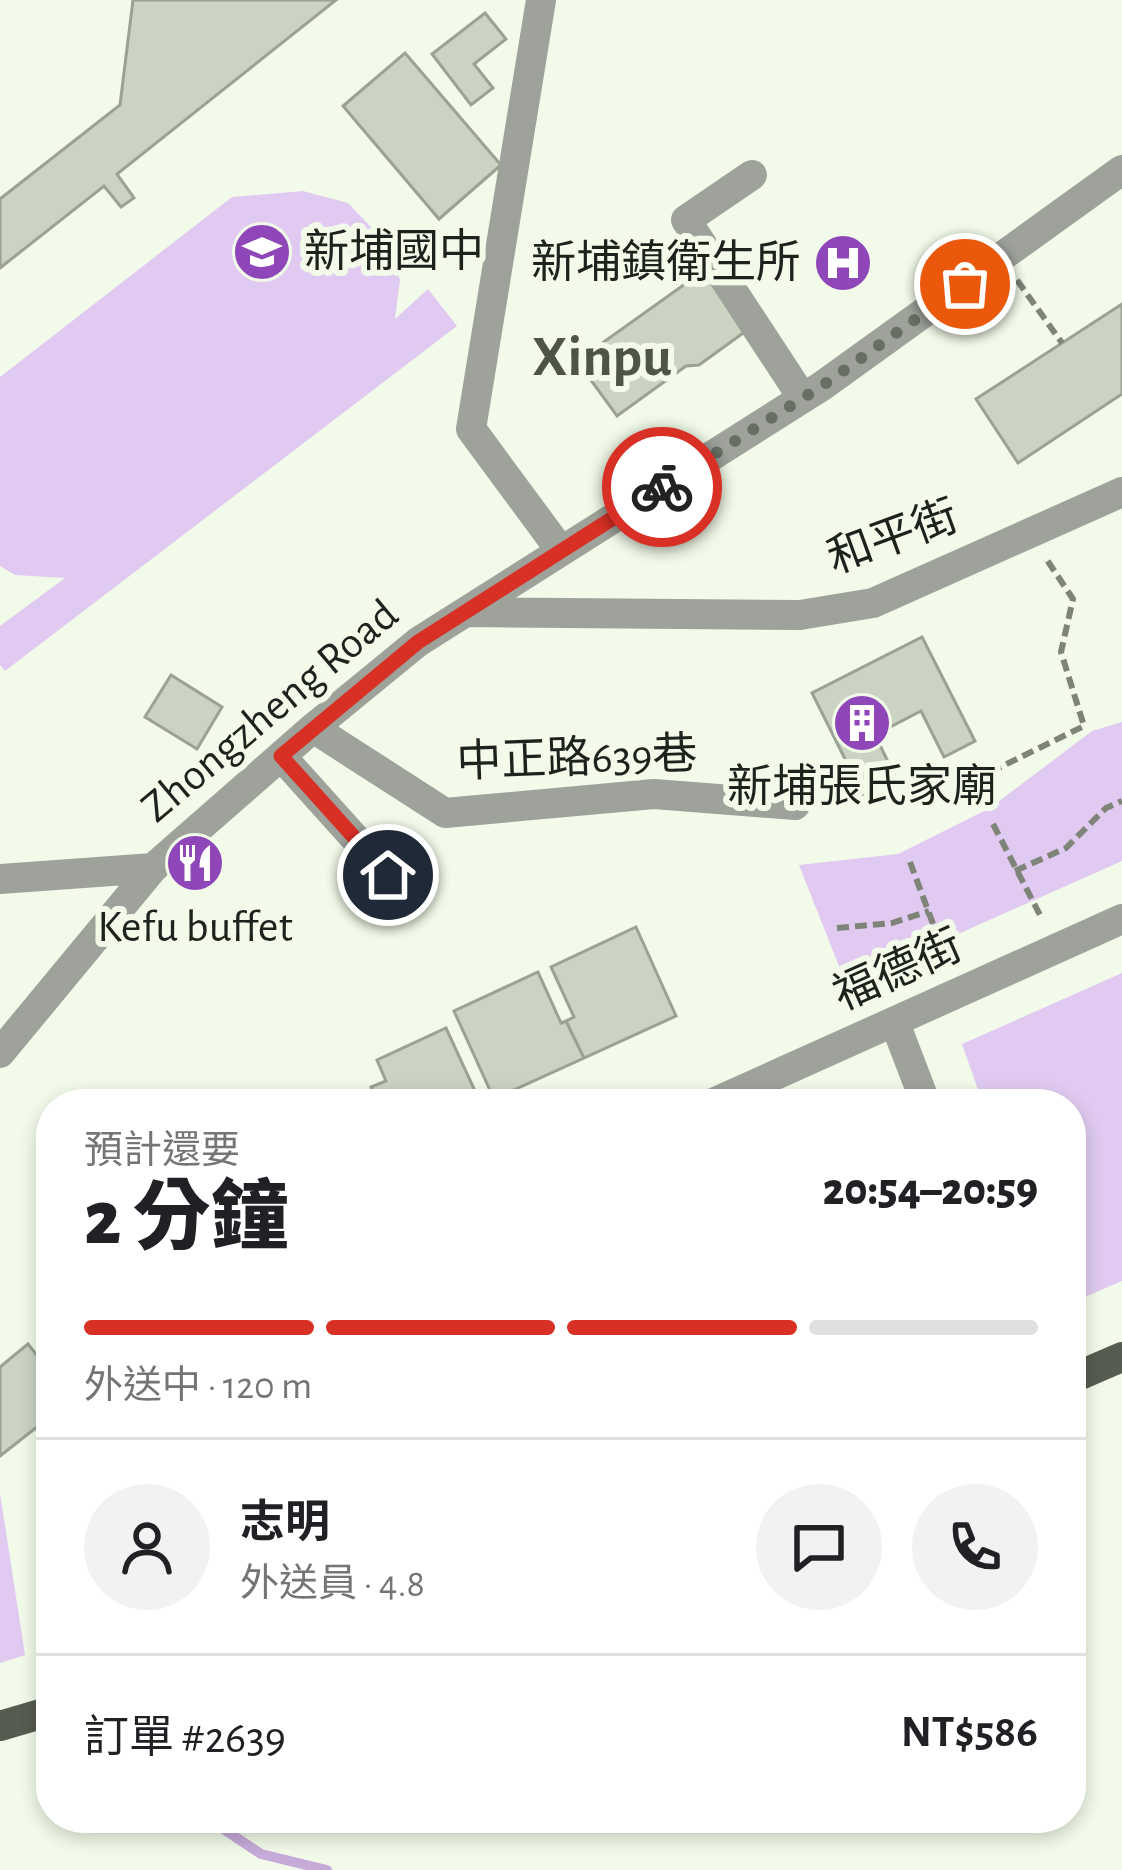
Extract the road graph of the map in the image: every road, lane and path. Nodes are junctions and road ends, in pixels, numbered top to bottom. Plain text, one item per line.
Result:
1 (542, 0) edge
2 (1122, 170) edge
3 (752, 175) dead end
4 (1001, 258) junction
5 (1062, 343) dead end
6 (802, 397) junction
7 (1122, 492) edge
8 (1030, 534) junction
9 (561, 551) junction
10 (466, 611) junction
11 (313, 728) junction
12 (281, 756) junction
13 (974, 780) dead end
14 (1122, 801) edge
15 (795, 805) dead end
16 (993, 824) dead end
17 (910, 862) dead end
18 (153, 868) junction
19 (1016, 871) junction
20 (388, 875) dead end
21 (0, 879) edge
22 (928, 911) junction
23 (1041, 917) dead end
24 (1122, 919) edge
25 (836, 928) dead end
26 (945, 956) dead end
27 (895, 1023) junction
28 (0, 1053) edge
29 (745, 1089) edge
30 (920, 1089) edge
31 (1122, 1358) edge
32 (1086, 1373) edge
33 (36, 1715) edge
34 (0, 1726) edge

1 - 9 street
2 - 4 street, Zhongzheng Road
3 - 6 street
4 - 5 path
4 - 6 street, Zhongzheng Road
6 - 9 street, Zhongzheng Road
7 - 8 street, 和平街
8 - 10 street, 和平街
8 - 13 path
9 - 10 street, Zhongzheng Road
10 - 11 street, Zhongzheng Road
11 - 12 street, Zhongzheng Road
11 - 15 street, 中正路639巷
12 - 18 street, Zhongzheng Road
12 - 20 street
14 - 19 path
16 - 19 path
17 - 22 path
18 - 21 street
18 - 28 street, Zhongzheng Road
19 - 23 path
22 - 25 path
22 - 26 path
24 - 27 street, 福德街
27 - 29 street, 福德街
27 - 30 street
31 - 32 main road
33 - 34 main road

